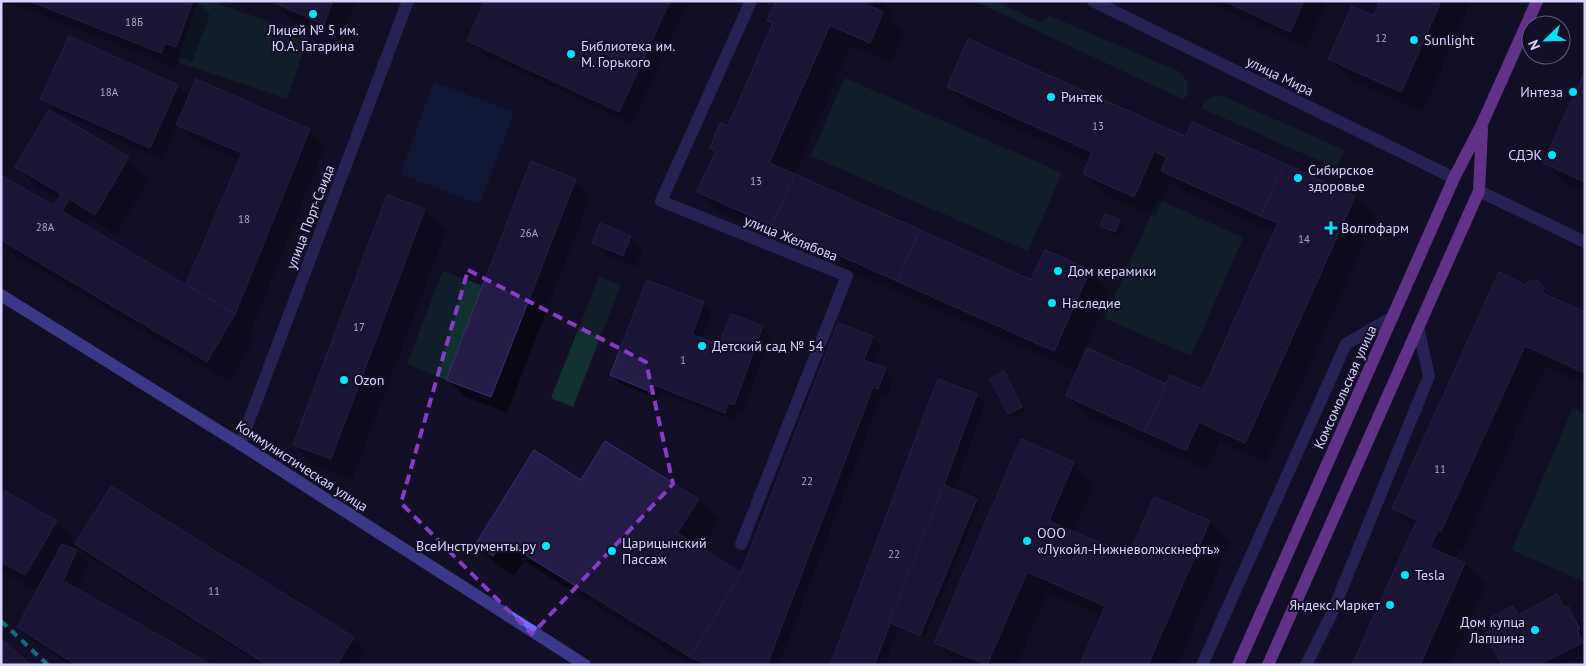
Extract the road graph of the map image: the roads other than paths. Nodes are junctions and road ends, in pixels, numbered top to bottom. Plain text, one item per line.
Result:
1 (408, 1) edge
2 (751, 1) edge
3 (1093, 1) edge
4 (1537, 1) edge
5 (1482, 124) junction
6 (1454, 178) junction
7 (1479, 191) junction
8 (1585, 242) edge
9 (1, 295) edge
10 (1392, 317) junction
11 (1418, 327) junction
12 (240, 444) junction
13 (741, 544) dead end
14 (585, 665) edge
15 (1202, 665) edge
16 (1238, 665) edge
17 (1268, 665) edge
18 (1306, 665) edge

1 - 12 street, улица Порт-Саида
2 - 13 street, улица Желябова
3 - 6 street, улица Мира
4 - 5 main road, Комсомольская улица
5 - 6 main road, Комсомольская улица
5 - 7 main road, Комсомольская улица
6 - 10 main road, Комсомольская улица
7 - 8 street
7 - 11 main road, Комсомольская улица
9 - 12 main road, Коммунистическая улица
10 - 15 street
10 - 16 main road, Комсомольская улица
11 - 17 main road, Комсомольская улица
11 - 18 street
12 - 14 main road, Коммунистическая улица

